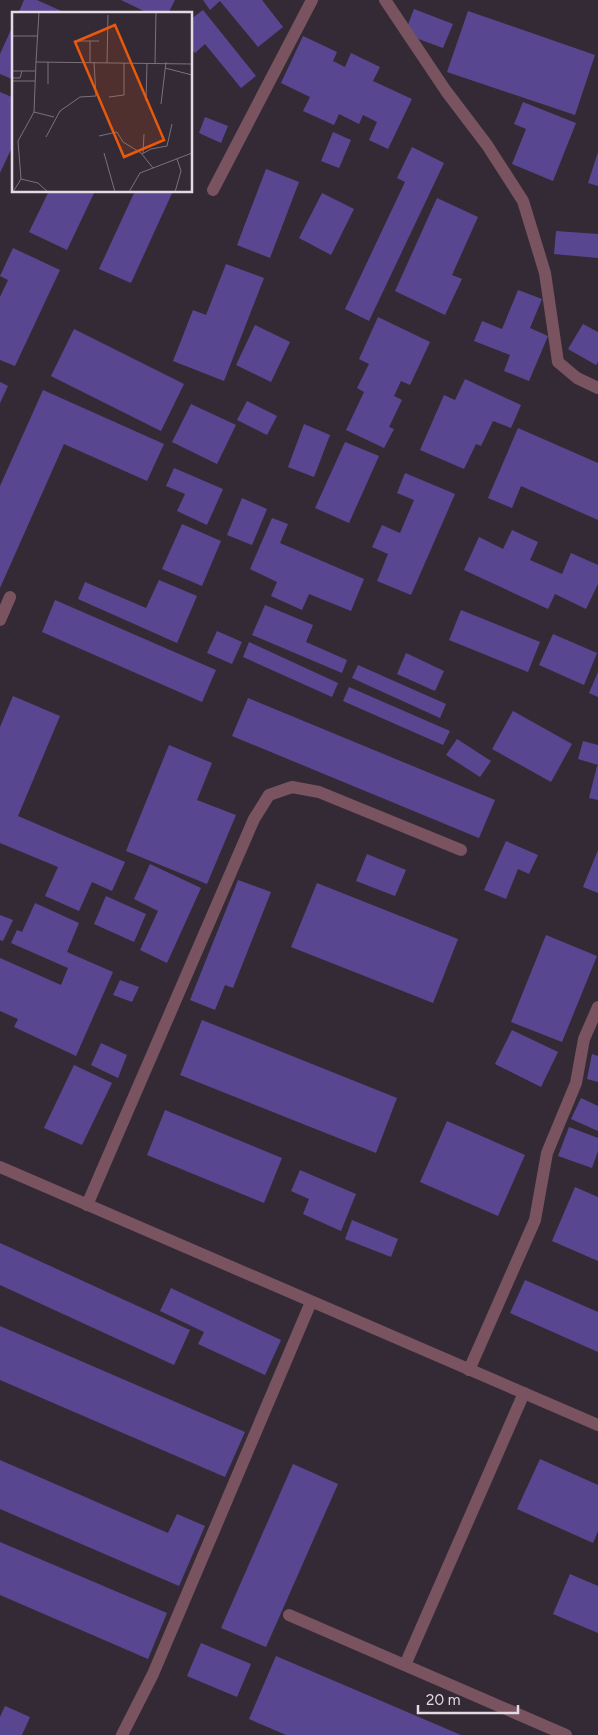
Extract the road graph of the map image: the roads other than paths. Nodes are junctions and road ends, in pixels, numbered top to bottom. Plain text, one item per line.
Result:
1 (312, 0) edge
2 (385, 0) edge
3 (213, 190) dead end
4 (598, 388) edge
5 (10, 596) dead end
6 (0, 620) edge
7 (461, 850) dead end
8 (598, 1007) edge
9 (0, 1167) edge
10 (87, 1205) junction
11 (311, 1302) junction
12 (469, 1370) junction
13 (524, 1393) junction
14 (598, 1425) edge
15 (289, 1615) dead end
16 (405, 1665) junction
17 (122, 1735) edge
18 (566, 1735) edge

1 - 3 street
2 - 4 street
5 - 6 street
7 - 10 street
8 - 12 street
9 - 10 street
10 - 11 street
11 - 12 street
11 - 17 street
12 - 13 street
13 - 14 street
13 - 16 street
15 - 16 street
16 - 18 street

